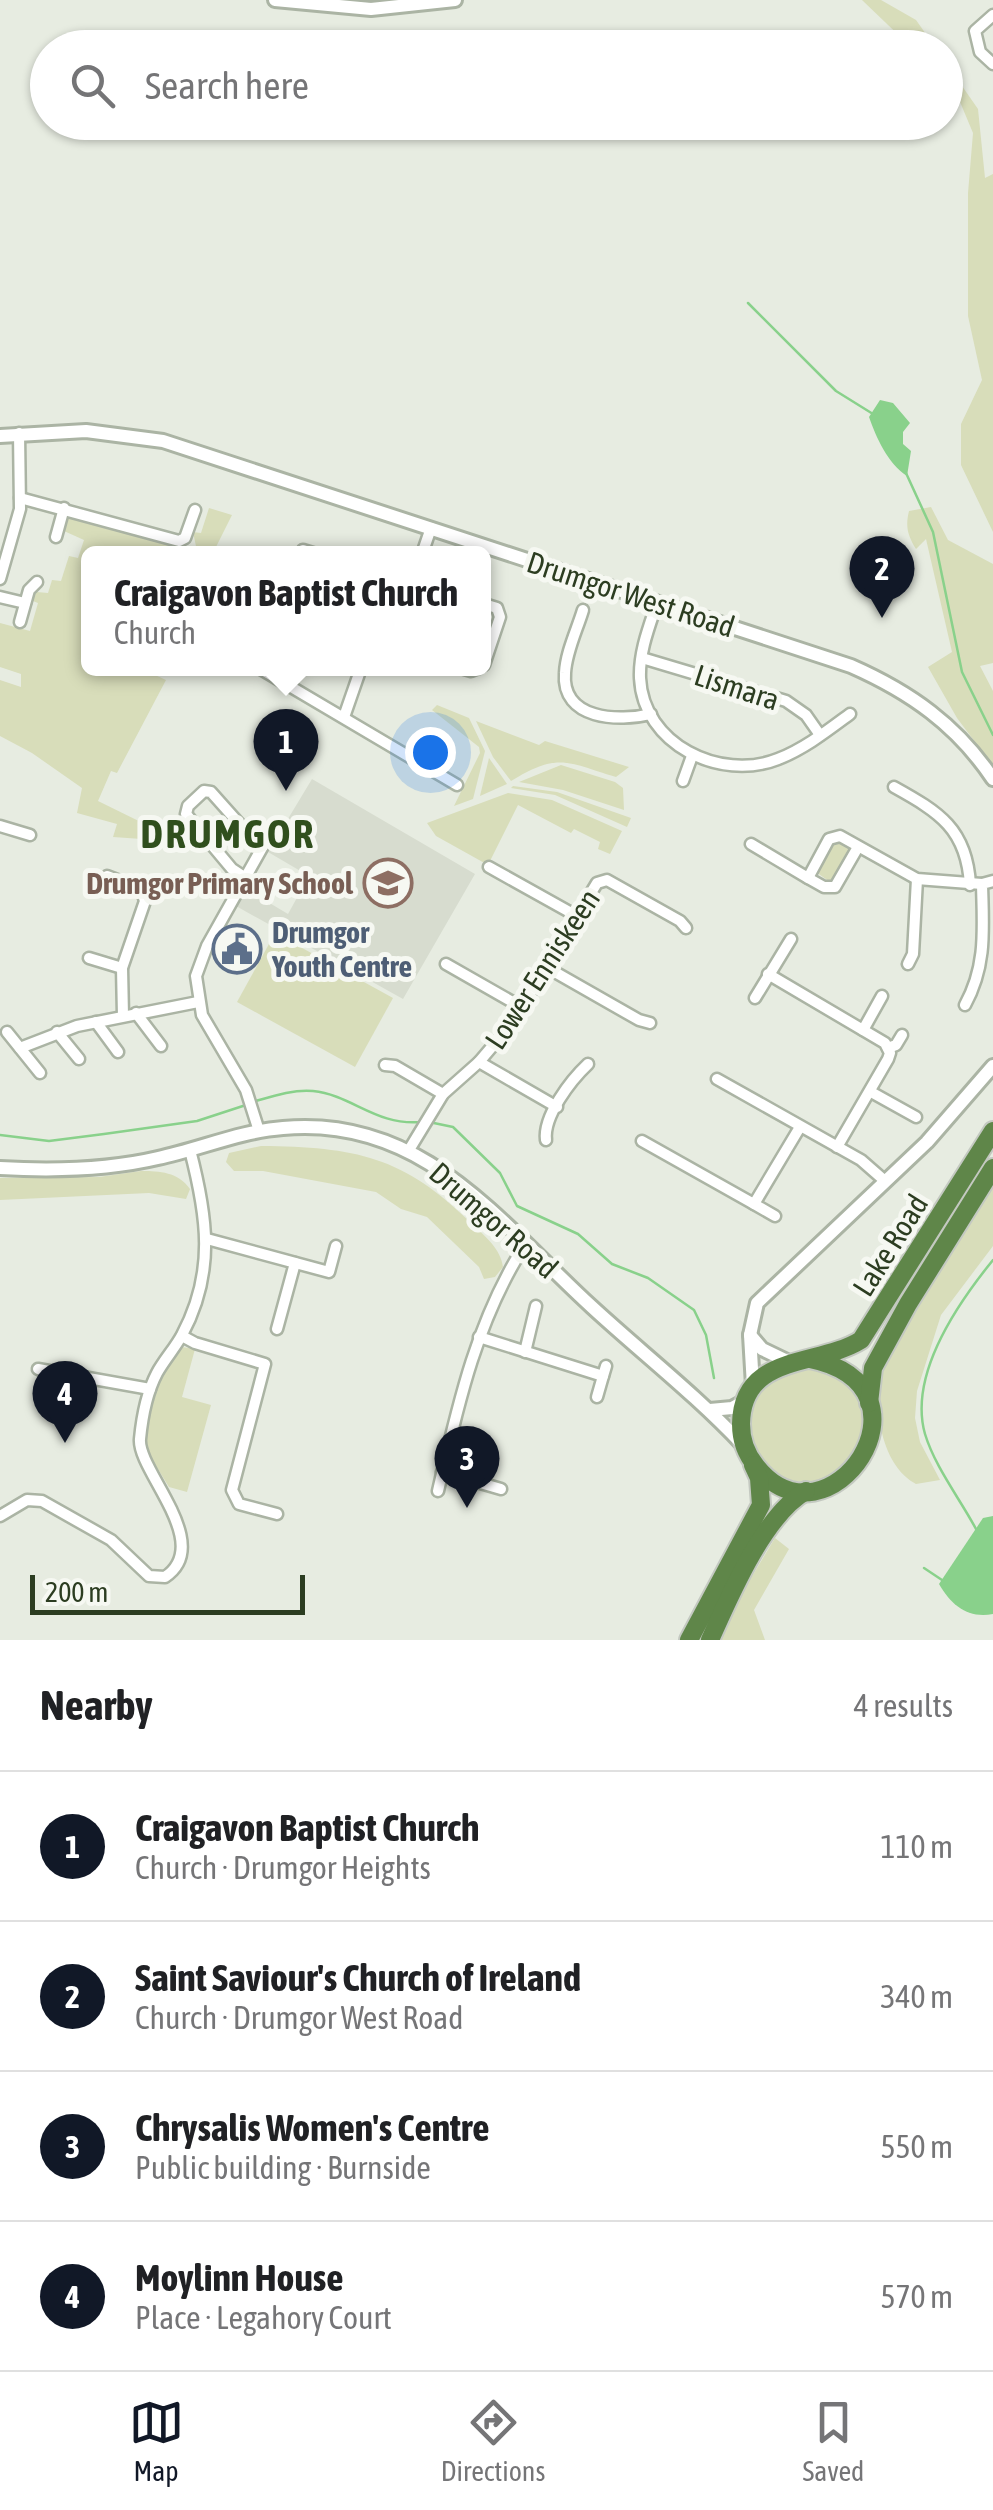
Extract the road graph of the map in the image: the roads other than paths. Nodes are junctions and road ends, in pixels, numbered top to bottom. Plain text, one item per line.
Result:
1 (275, 0) edge
2 (455, 0) edge
3 (993, 15) edge
4 (993, 64) edge
5 (19, 433) junction
6 (0, 436) edge
7 (20, 498) junction
8 (64, 508) junction
9 (195, 510) dead end
10 (430, 528) junction
11 (56, 537) dead end
12 (4, 545) edge
13 (424, 546) edge
14 (484, 546) edge
15 (491, 548) edge
16 (0, 580) edge
17 (36, 582) dead end
18 (0, 597) edge
19 (25, 603) junction
20 (657, 603) junction
21 (491, 606) edge
22 (583, 610) dead end
23 (20, 622) dead end
24 (491, 641) edge
25 (642, 658) junction
26 (274, 676) edge
27 (358, 676) edge
28 (650, 714) junction
29 (850, 714) dead end
30 (344, 717) junction
31 (820, 735) junction
32 (692, 756) junction
33 (993, 779) edge
34 (683, 781) dead end
35 (457, 785) dead end
36 (895, 802) dead end
37 (0, 826) edge
38 (272, 830) dead end
39 (30, 836) dead end
40 (751, 844) dead end
41 (858, 847) junction
42 (261, 848) junction
43 (489, 867) dead end
44 (107, 876) dead end
45 (244, 877) junction
46 (808, 878) junction
47 (917, 879) junction
48 (981, 883) edge
49 (576, 914) junction
50 (686, 928) dead end
51 (791, 939) dead end
52 (89, 958) dead end
53 (908, 964) dead end
54 (546, 967) junction
55 (122, 968) junction
56 (450, 970) dead end
57 (768, 974) junction
58 (882, 996) dead end
59 (755, 998) dead end
60 (198, 1002) junction
61 (965, 1005) dead end
62 (523, 1008) junction
63 (136, 1013) junction
64 (123, 1016) junction
65 (96, 1022) junction
66 (650, 1024) dead end
67 (863, 1030) junction
68 (7, 1032) dead end
69 (57, 1032) junction
70 (902, 1035) dead end
71 (161, 1046) dead end
72 (20, 1048) junction
73 (888, 1048) junction
74 (118, 1052) dead end
75 (79, 1059) dead end
76 (479, 1062) junction
77 (588, 1064) dead end
78 (386, 1066) dead end
79 (990, 1071) edge
80 (40, 1073) dead end
81 (870, 1092) junction
82 (443, 1094) junction
83 (718, 1096) dead end
84 (557, 1107) junction
85 (916, 1117) dead end
86 (800, 1128) junction
87 (259, 1131) junction
88 (993, 1132) edge
89 (546, 1140) dead end
90 (642, 1141) dead end
91 (838, 1147) junction
92 (190, 1150) junction
93 (409, 1150) junction
94 (0, 1168) edge
95 (993, 1168) edge
96 (886, 1181) junction
97 (754, 1204) junction
98 (775, 1216) dead end
99 (207, 1239) junction
100 (526, 1243) junction
101 (336, 1246) dead end
102 (295, 1263) junction
103 (536, 1306) dead end
104 (277, 1329) dead end
105 (750, 1335) junction
106 (182, 1336) junction
107 (479, 1337) junction
108 (525, 1352) junction
109 (810, 1360) junction
110 (789, 1362) junction
111 (38, 1369) dead end
112 (150, 1389) junction
113 (749, 1394) junction
114 (597, 1396) dead end
115 (868, 1403) junction
116 (710, 1410) junction
117 (749, 1455) junction
118 (442, 1472) junction
119 (501, 1489) dead end
120 (438, 1490) dead end
121 (806, 1491) junction
122 (277, 1514) dead end
123 (0, 1516) edge
124 (689, 1640) edge
125 (710, 1640) edge

1 - 2 street
3 - 4 street
5 - 6 street, Drumgor West Road
5 - 7 street
5 - 10 street, Drumgor West Road
7 - 8 street
7 - 12 street
8 - 9 street
8 - 11 street
10 - 13 street
10 - 14 street, Drumgor West Road
12 - 16 street
15 - 20 street, Drumgor West Road
17 - 19 street
18 - 19 street
19 - 23 street
20 - 25 street
20 - 33 street, Drumgor West Road
21 - 24 street
22 - 28 street
25 - 28 street
25 - 31 street, Lismara
26 - 30 street
27 - 30 street
28 - 32 street
29 - 31 street, Lismara
30 - 35 street
31 - 32 street, Lismara
32 - 34 street
36 - 48 street
37 - 39 street
38 - 42 street
40 - 46 street
41 - 46 street
41 - 46 street
41 - 47 street
42 - 45 street
42 - 45 street
43 - 49 street
44 - 55 street
45 - 60 street
47 - 48 street
47 - 53 street
48 - 61 street
49 - 50 street, Lower Enniskeen
49 - 54 street, Lower Enniskeen
51 - 57 street
52 - 55 street
54 - 62 street, Lower Enniskeen
54 - 66 street
55 - 64 street
56 - 62 street
57 - 59 street
57 - 67 street
58 - 67 street
60 - 63 street
60 - 87 street
62 - 76 street, Lower Enniskeen
63 - 64 street
63 - 71 street
64 - 65 street
65 - 69 street
65 - 74 street
67 - 73 street
68 - 72 street
69 - 72 street
69 - 75 street
70 - 73 street
72 - 80 street
73 - 81 street
76 - 82 street, Lower Enniskeen
76 - 84 street
77 - 84 street
78 - 82 street
79 - 96 street
81 - 85 street
81 - 91 street
82 - 93 street, Lower Enniskeen
83 - 86 street
84 - 89 street
86 - 91 street
86 - 97 street
87 - 92 street, Drumgor Road
87 - 93 street, Drumgor Road
88 - 109 highway, Lake Road
90 - 97 street
91 - 96 street
92 - 94 street, Drumgor Road
92 - 99 street
93 - 100 street, Drumgor Road
95 - 115 highway, Lake Road
96 - 105 street
97 - 98 street
99 - 102 street
99 - 106 street
100 - 107 street
100 - 116 street, Drumgor Road
101 - 102 street
102 - 104 street
103 - 108 street
105 - 110 street
105 - 113 street
106 - 112 street
106 - 122 street
107 - 108 street
107 - 118 street
108 - 114 street
109 - 110 highway
109 - 115 highway
110 - 113 highway
111 - 112 street
112 - 123 street
113 - 116 street
113 - 117 highway
115 - 121 highway
116 - 117 street, Drumgor Road
117 - 121 highway
117 - 124 highway
118 - 119 street
118 - 120 street
121 - 125 highway

